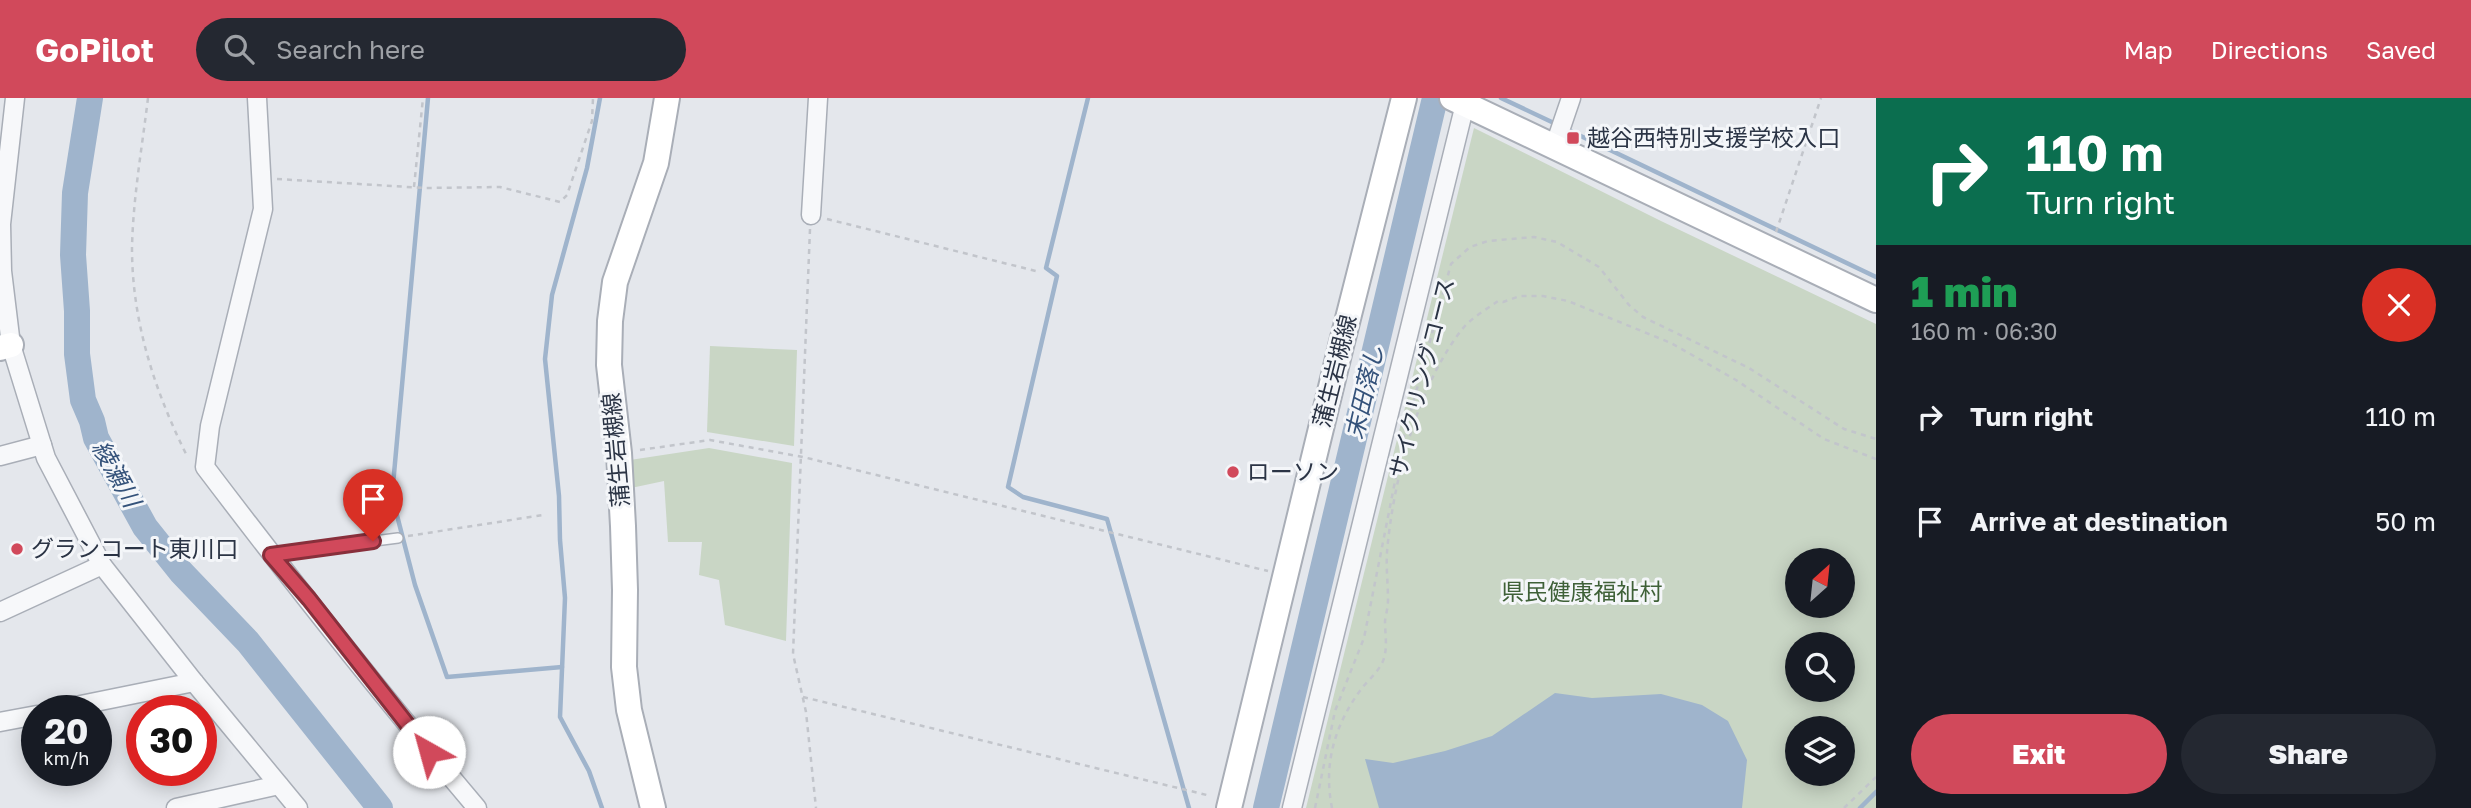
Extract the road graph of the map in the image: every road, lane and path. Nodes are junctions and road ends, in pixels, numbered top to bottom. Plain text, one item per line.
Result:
1 (15, 98) edge
2 (148, 98) edge
3 (257, 98) edge
4 (423, 98) edge
5 (593, 98) edge
6 (667, 98) edge
7 (818, 98) edge
8 (1405, 98) edge
9 (1571, 98) edge
10 (1821, 98) edge
11 (1456, 100) edge
12 (1555, 145) junction
13 (263, 179) junction
14 (414, 187) junction
15 (811, 215) junction
16 (0, 224) edge
17 (1770, 249) junction
18 (1040, 272) dead end
19 (1876, 300) edge
20 (5, 346) edge
21 (1876, 439) edge
22 (42, 445) junction
23 (619, 453) junction
24 (186, 454) dead end
25 (0, 456) edge
26 (803, 457) junction
27 (1876, 459) edge
28 (543, 514) dead end
29 (398, 538) joint
30 (271, 555) junction
31 (102, 565) junction
32 (1285, 575) junction
33 (0, 612) edge
34 (194, 682) junction
35 (803, 697) junction
36 (112, 699) edge
37 (21, 718) edge
38 (0, 722) edge
39 (1876, 777) edge
40 (279, 785) junction
41 (1230, 804) edge
42 (176, 808) edge
43 (298, 808) edge
44 (477, 808) edge
45 (653, 808) edge
46 (816, 808) edge
47 (1293, 808) edge
48 (1315, 808) edge
49 (1332, 808) edge
50 (1844, 808) edge

1 - 16 street
2 - 24 path
3 - 13 street
4 - 14 path
5 - 14 path
6 - 23 main road, 蒲生岩槻線
7 - 15 street
8 - 32 main road, 蒲生岩槻線
9 - 12 street
10 - 17 path
11 - 12 main road
11 - 47 street
12 - 17 main road
13 - 14 path
13 - 30 street
15 - 18 path
15 - 26 path
16 - 20 street
17 - 19 main road
20 - 22 street
21 - 48 path, サイクリングコース
22 - 25 street
22 - 31 street
23 - 26 path
23 - 45 main road, 蒲生岩槻線
26 - 32 path
26 - 35 path
27 - 49 path
28 - 29 path
29 - 30 lane
30 - 44 street
31 - 33 street
31 - 34 street
32 - 41 main road, 蒲生岩槻線
34 - 36 street
34 - 40 street
35 - 41 path
35 - 46 path
37 - 38 street
39 - 50 path
40 - 42 street
40 - 43 street

